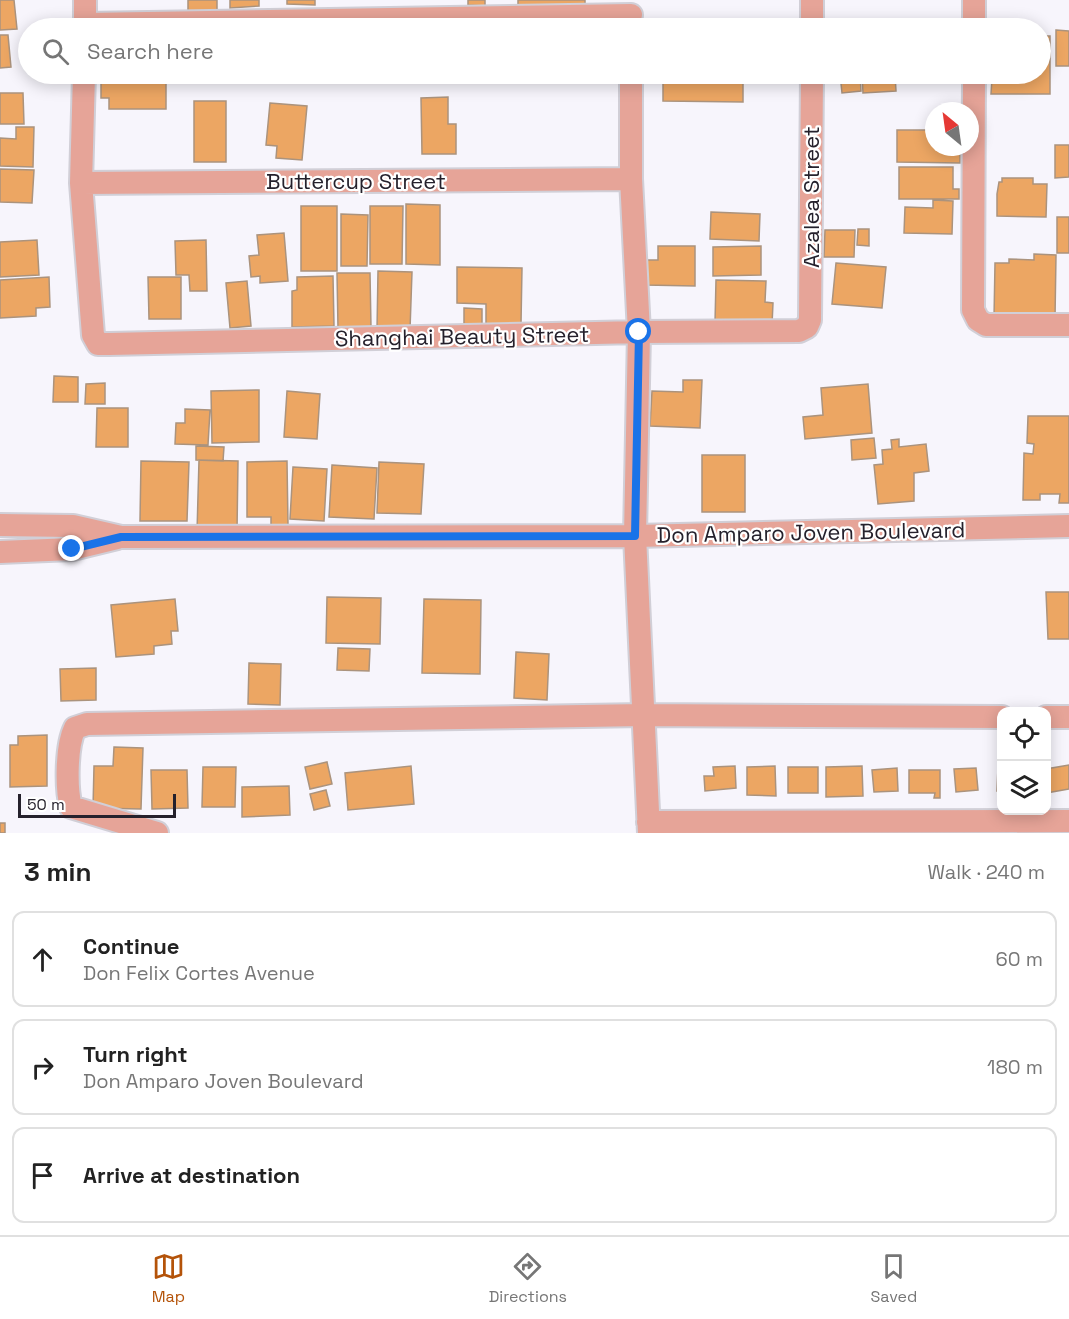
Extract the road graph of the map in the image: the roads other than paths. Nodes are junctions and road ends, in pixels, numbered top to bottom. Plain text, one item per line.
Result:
1 (85, 0) edge
2 (812, 0) edge
3 (974, 0) edge
4 (454, 9) edge
5 (631, 14) edge
6 (86, 18) edge
7 (259, 18) edge
8 (812, 18) edge
9 (974, 18) edge
10 (84, 84) edge
11 (631, 84) edge
12 (812, 84) edge
13 (974, 84) edge
14 (631, 179) junction
15 (81, 183) junction
16 (810, 320) joint
17 (1069, 325) edge
18 (639, 332) junction
19 (0, 525) edge
20 (1069, 526) edge
21 (635, 536) junction
22 (121, 537) junction
23 (0, 552) edge
24 (643, 715) junction
25 (997, 717) edge
26 (1051, 717) edge
27 (1069, 717) edge
28 (1069, 822) edge
29 (648, 827) edge
30 (158, 833) edge

1 - 6 street
2 - 8 street
3 - 9 street
4 - 5 street
4 - 7 street
10 - 15 street
11 - 14 street
12 - 16 street, Azalea Street
13 - 17 street
14 - 15 street, Buttercup Street
14 - 18 street
15 - 18 street, Shanghai Beauty Street
16 - 18 street, Shanghai Beauty Street
18 - 21 street
19 - 22 street, Don Amparo Joven Boulevard
19 - 23 street
20 - 21 street, Don Amparo Joven Boulevard
21 - 22 street, Don Amparo Joven Boulevard
21 - 24 street
22 - 23 street, Don Amparo Joven Boulevard
24 - 25 street
24 - 29 street
24 - 30 street
26 - 27 street
28 - 29 street

